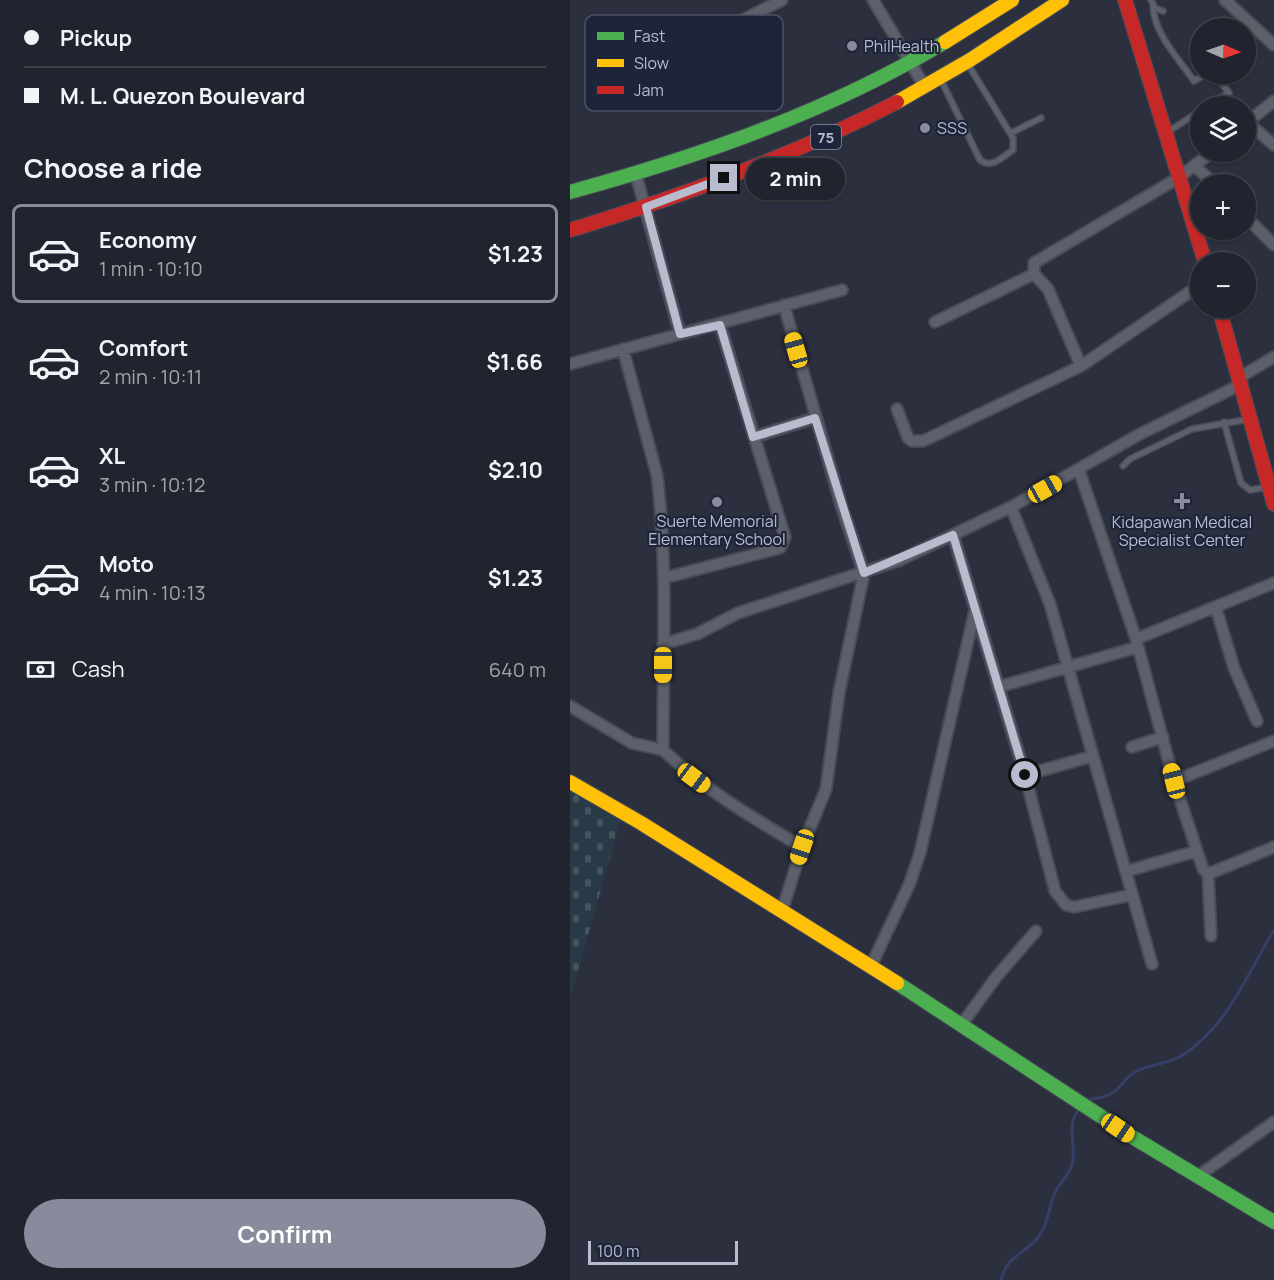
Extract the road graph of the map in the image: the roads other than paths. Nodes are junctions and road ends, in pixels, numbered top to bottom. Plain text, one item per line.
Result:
1 (782, 0) edge
2 (873, 0) edge
3 (1012, 0) edge
4 (1062, 0) edge
5 (1125, 0) edge
6 (1225, 0) edge
7 (1152, 3) edge
8 (1163, 11) dead end
9 (753, 15) edge
10 (1274, 45) edge
11 (966, 61) junction
12 (910, 62) junction
13 (1190, 75) edge
14 (940, 78) junction
15 (1222, 84) edge
16 (925, 87) junction
17 (1224, 96) edge
18 (1274, 100) edge
19 (1256, 115) edge
20 (1041, 118) dead end
21 (1190, 118) edge
22 (1256, 131) edge
23 (1011, 134) junction
24 (1165, 134) junction
25 (1274, 146) edge
26 (1200, 162) edge
27 (1195, 166) junction
28 (1203, 174) edge
29 (636, 175) junction
30 (1178, 178) junction
31 (570, 192) edge
32 (646, 207) junction
33 (1256, 227) edge
34 (570, 228) edge
35 (1274, 245) edge
36 (1202, 252) edge
37 (1034, 274) junction
38 (842, 290) dead end
39 (1190, 292) edge
40 (784, 305) junction
41 (1222, 318) edge
42 (935, 322) dead end
43 (720, 325) junction
44 (680, 334) junction
45 (623, 349) junction
46 (1274, 357) edge
47 (570, 364) edge
48 (1081, 366) junction
49 (1241, 380) junction
50 (897, 408) dead end
51 (815, 418) junction
52 (1251, 418) junction
53 (1224, 422) junction
54 (753, 437) junction
55 (1123, 466) dead end
56 (1079, 470) junction
57 (1270, 486) junction
58 (1274, 504) edge
59 (1011, 507) junction
60 (953, 535) junction
61 (864, 573) junction
62 (664, 578) junction
63 (1274, 583) edge
64 (1216, 608) junction
65 (975, 610) junction
66 (1137, 643) junction
67 (663, 644) junction
68 (1068, 667) junction
69 (998, 687) junction
70 (570, 706) edge
71 (1257, 721) dead end
72 (1163, 737) junction
73 (1274, 741) edge
74 (1132, 747) dead end
75 (663, 750) junction
76 (1093, 756) junction
77 (1025, 775) junction
78 (1174, 781) junction
79 (570, 782) edge
80 (802, 847) junction
81 (1274, 847) edge
82 (1197, 851) junction
83 (1127, 870) junction
84 (1208, 874) junction
85 (1131, 895) junction
86 (782, 911) junction
87 (1036, 931) dead end
88 (1211, 936) dead end
89 (1152, 964) dead end
90 (870, 966) junction
91 (962, 1024) junction
92 (1274, 1122) edge
93 (1197, 1177) junction
94 (1274, 1222) edge

1 - 9 street
2 - 12 street
3 - 12 main road, 75
4 - 11 main road, 75
5 - 24 main road
6 - 10 street
7 - 8 lane
7 - 13 lane
11 - 14 main road, 75
11 - 23 lane
12 - 16 street
12 - 29 main road, 75
14 - 16 main road, 75
14 - 23 lane
15 - 17 lane
16 - 32 main road, 75
18 - 19 street
20 - 23 lane
21 - 24 lane
22 - 25 street
24 - 30 main road
26 - 27 street
27 - 28 street
27 - 30 street
29 - 31 main road, 75
29 - 32 street
30 - 36 main road
30 - 37 street
32 - 34 main road, 75
32 - 44 street
33 - 35 street
37 - 42 street
37 - 48 street
38 - 40 street
39 - 48 street
40 - 43 street
40 - 51 street
41 - 49 main road
43 - 44 street
43 - 54 street
44 - 45 street
45 - 47 street
45 - 62 street
46 - 49 street
48 - 50 street
49 - 52 main road
49 - 56 street
51 - 54 street
51 - 61 street
52 - 53 lane
52 - 57 main road
53 - 55 lane
53 - 57 lane
54 - 62 street
56 - 59 street
56 - 66 street
57 - 58 main road
59 - 60 street
59 - 68 street
60 - 61 street
60 - 65 street
61 - 67 street
61 - 80 street
62 - 67 street
63 - 64 street
64 - 66 street
64 - 71 street
65 - 69 street
65 - 90 street
66 - 68 street
66 - 72 street
67 - 75 street
68 - 69 street
68 - 76 street
69 - 77 street
70 - 75 street
72 - 74 street
72 - 78 street
73 - 78 street
75 - 80 street
76 - 77 street
76 - 83 street
77 - 85 street
78 - 82 street
79 - 86 main road
80 - 86 street
81 - 84 street
82 - 83 street
82 - 84 street
83 - 85 street
84 - 88 street
85 - 89 street
86 - 90 main road
87 - 91 street
90 - 91 main road
91 - 93 main road
92 - 93 street
93 - 94 main road

